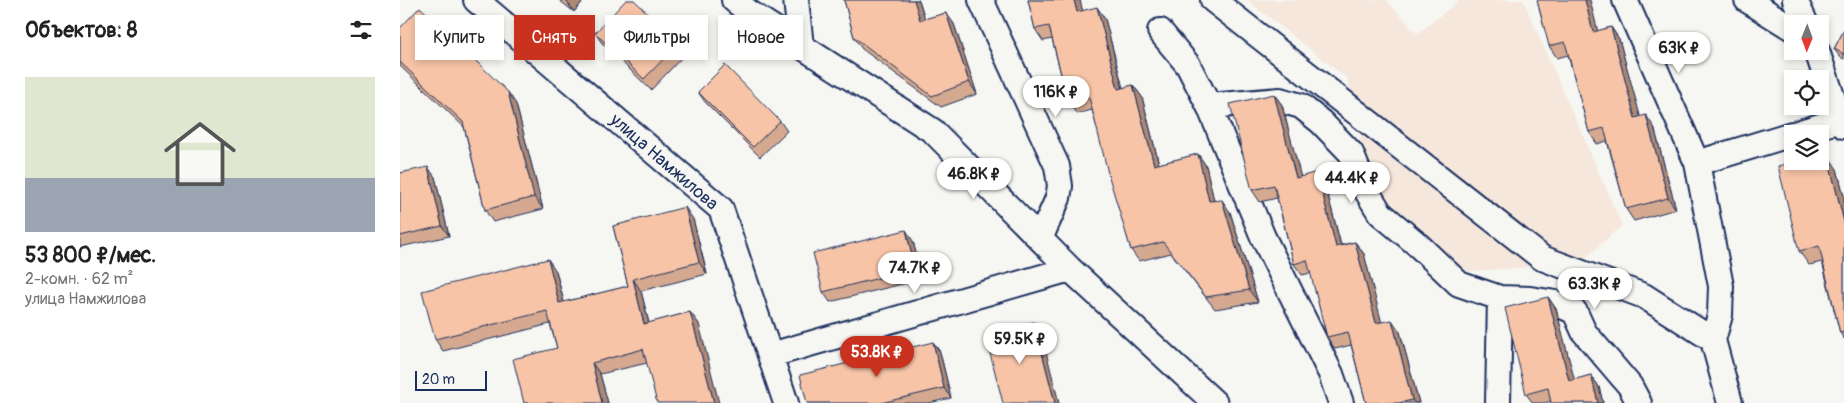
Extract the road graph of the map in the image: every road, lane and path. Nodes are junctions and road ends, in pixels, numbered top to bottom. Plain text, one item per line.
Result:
1 (476, 0) edge
2 (734, 0) edge
3 (796, 0) edge
4 (981, 0) edge
5 (1214, 0) edge
6 (1625, 0) edge
7 (1747, 0) edge
8 (1795, 0) edge
9 (753, 15) edge
10 (798, 15) edge
11 (1802, 15) edge
12 (1784, 23) edge
13 (1160, 31) dead end
14 (803, 47) edge
15 (1820, 60) edge
16 (1209, 106) junction
17 (1842, 123) edge
18 (1829, 126) edge
19 (1784, 137) edge
20 (1697, 163) junction
21 (1040, 239) junction
22 (1070, 269) junction
23 (1500, 298) junction
24 (1713, 340) junction
25 (771, 355) junction
26 (786, 403) edge
27 (1215, 403) edge
28 (1341, 403) edge
29 (1498, 403) edge
30 (1639, 403) edge
31 (1730, 403) edge

1 - 25 street, улица Намжилова
2 - 9 street
3 - 10 street
4 - 21 street
5 - 24 street
6 - 20 street
7 - 12 street
8 - 11 street
13 - 16 street
14 - 21 street
15 - 17 street
16 - 23 street
16 - 28 street
17 - 18 street
19 - 20 street
20 - 24 street
21 - 22 street
22 - 25 street
22 - 27 street
23 - 29 street
23 - 30 street
24 - 31 street
25 - 26 street, улица Намжилова

